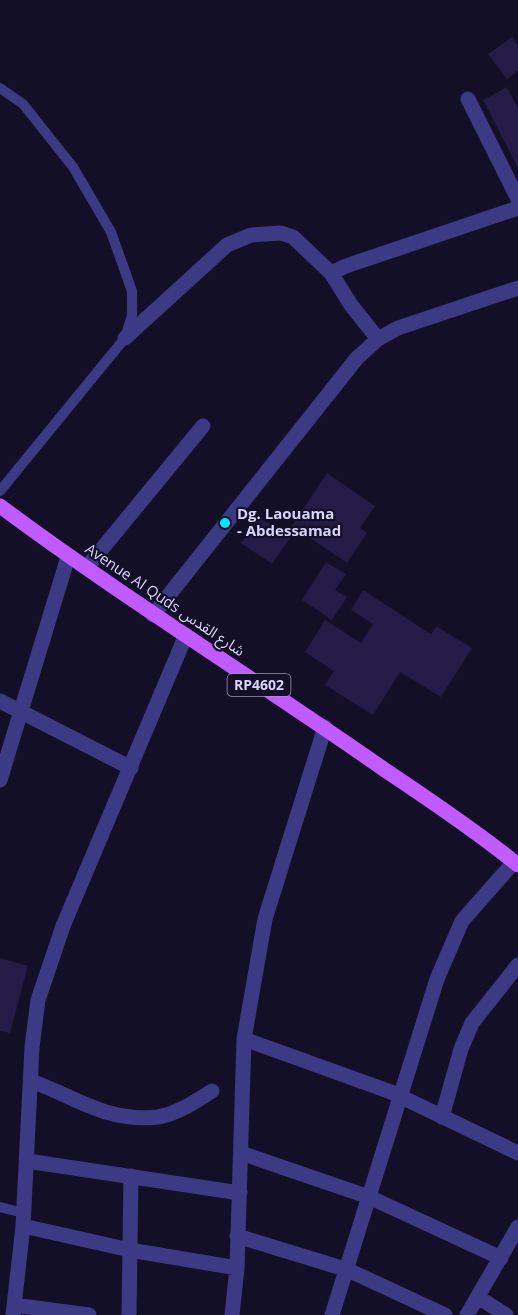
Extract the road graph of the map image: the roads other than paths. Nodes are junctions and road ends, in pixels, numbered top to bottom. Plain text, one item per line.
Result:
1 (0, 88) edge
2 (468, 99) dead end
3 (518, 200) edge
4 (518, 208) edge
5 (331, 273) junction
6 (518, 288) edge
7 (125, 338) junction
8 (378, 339) junction
9 (203, 426) dead end
10 (0, 491) edge
11 (0, 506) edge
12 (68, 557) junction
13 (87, 567) junction
14 (153, 615) junction
15 (186, 635) junction
16 (0, 701) edge
17 (20, 711) junction
18 (325, 727) junction
19 (131, 768) junction
20 (0, 780) edge
21 (516, 863) edge
22 (518, 965) edge
23 (244, 1040) junction
24 (31, 1081) junction
25 (212, 1091) dead end
26 (401, 1097) junction
27 (442, 1117) junction
28 (241, 1153) junction
29 (518, 1153) edge
30 (27, 1161) junction
31 (131, 1176) junction
32 (240, 1193) junction
33 (369, 1197) junction
34 (0, 1207) edge
35 (23, 1220) junction
36 (516, 1234) edge
37 (237, 1236) junction
38 (130, 1250) junction
39 (501, 1258) junction
40 (237, 1268) junction
41 (348, 1270) junction
42 (478, 1297) junction
43 (13, 1310) edge
44 (89, 1315) edge
45 (129, 1315) edge
46 (232, 1315) edge
47 (332, 1315) edge
48 (445, 1315) edge
49 (466, 1315) edge
50 (506, 1315) edge

1 - 7 lane
2 - 3 street
4 - 5 street
5 - 7 street
5 - 8 street
6 - 8 street
7 - 10 lane
8 - 14 street
9 - 13 street
11 - 12 main road, Avenue Al Quds شارع القدس / RP4602
12 - 13 main road, Avenue Al Quds شارع القدس / RP4602
12 - 17 street
13 - 14 main road, Avenue Al Quds شارع القدس / RP4602
14 - 15 main road, Avenue Al Quds شارع القدس / RP4602
15 - 18 main road, Avenue Al Quds شارع القدس / RP4602
15 - 19 street
16 - 17 street
17 - 19 street
17 - 20 street
18 - 21 main road, Avenue Al Quds شارع القدس / RP4602
18 - 23 street
19 - 24 street
21 - 26 street
22 - 27 street
23 - 26 street
23 - 28 street
24 - 25 street
24 - 30 street
26 - 27 street
26 - 33 street
27 - 29 street
28 - 32 street
28 - 33 street
30 - 31 street
30 - 35 street
31 - 32 street
31 - 38 street
32 - 37 street
33 - 39 street
33 - 41 street
34 - 35 lane
35 - 38 street
35 - 43 street
36 - 39 street
37 - 40 street
37 - 41 street
38 - 40 street
38 - 45 street
39 - 42 street
40 - 46 street
41 - 47 street
41 - 48 street
42 - 49 street
42 - 50 street
43 - 44 street

